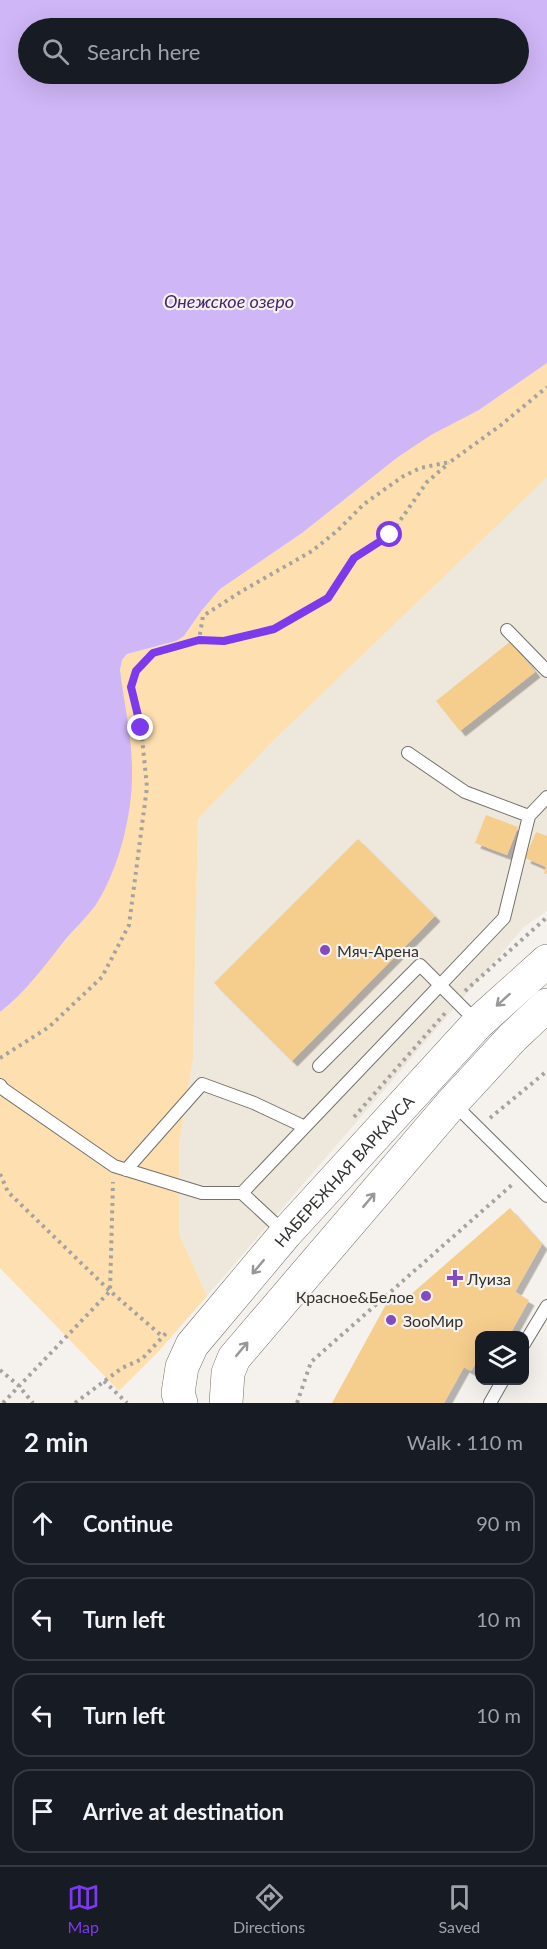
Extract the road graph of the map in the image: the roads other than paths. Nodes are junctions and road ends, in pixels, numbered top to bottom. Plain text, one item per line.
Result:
1 (507, 630) dead end
2 (547, 671) edge
3 (408, 753) dead end
4 (547, 797) edge
5 (529, 816) junction
6 (547, 961) edge
7 (440, 984) junction
8 (547, 1005) edge
9 (478, 1023) junction
10 (319, 1066) dead end
11 (0, 1085) edge
12 (452, 1103) junction
13 (305, 1127) junction
14 (120, 1168) junction
15 (242, 1193) junction
16 (547, 1196) edge
17 (286, 1233) junction
18 (547, 1306) edge
19 (529, 1337) edge
20 (182, 1367) junction
21 (500, 1385) edge
22 (215, 1399) edge
23 (181, 1403) edge
24 (490, 1403) edge

1 - 2 lane
3 - 5 lane
4 - 5 lane
5 - 7 lane
6 -> 9 main road, НАБЕРЕЖНАЯ ВАРКАУСА
7 - 9 lane
7 - 10 lane
7 - 13 lane
8 - 12 main road
9 - 17 main road, НАБЕРЕЖНАЯ ВАРКАУСА
11 - 14 lane
12 - 16 lane
22 -> 12 main road
13 - 14 lane
13 - 15 lane
14 - 15 lane
15 - 17 lane
17 -> 20 main road, НАБЕРЕЖНАЯ ВАРКАУСА
18 - 19 lane
20 - 22 main road
20 - 23 main road, НАБЕРЕЖНАЯ ВАРКАУСА
21 - 24 lane

